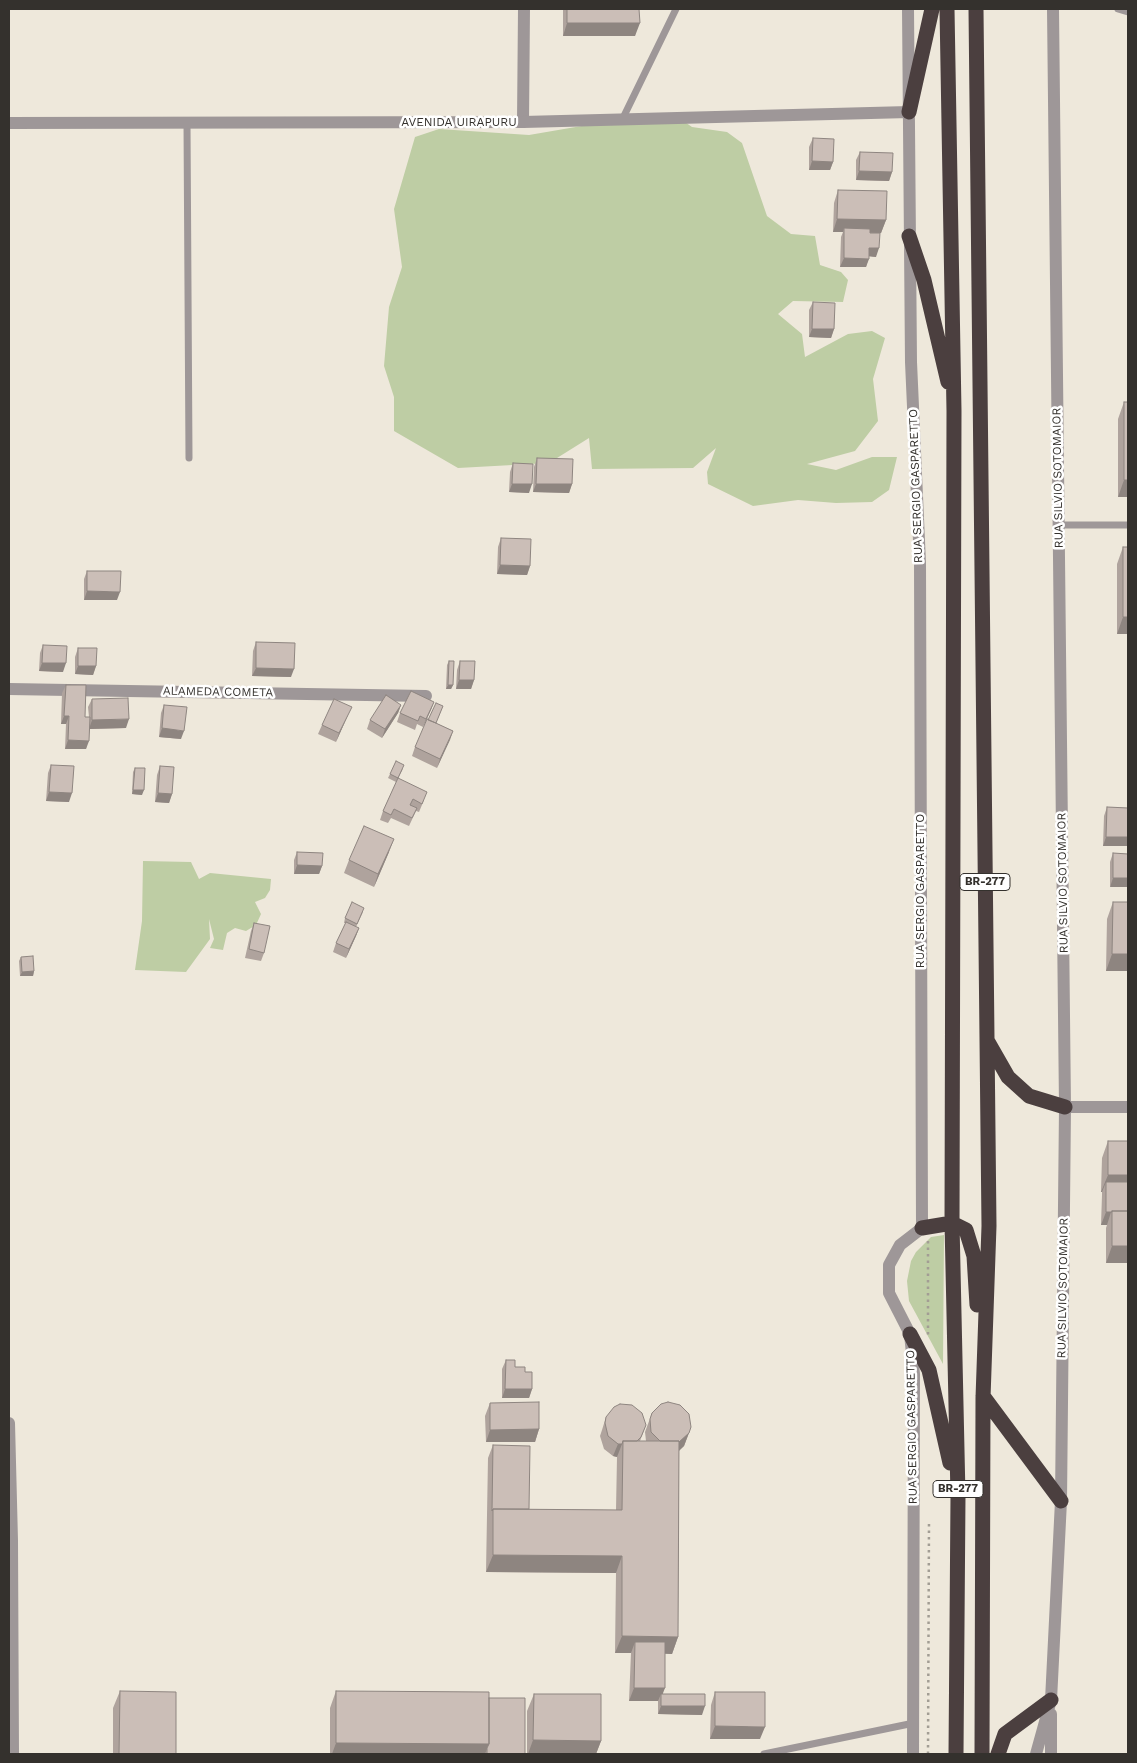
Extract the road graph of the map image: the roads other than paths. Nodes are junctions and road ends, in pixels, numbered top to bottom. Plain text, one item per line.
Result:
1 (524, 9) edge
2 (676, 9) edge
3 (908, 9) edge
4 (932, 9) edge
5 (947, 9) edge
6 (976, 9) edge
7 (980, 9) edge
8 (1052, 9) edge
9 (1118, 9) edge
10 (1128, 12) edge
11 (977, 71) junction
12 (909, 112) junction
13 (622, 120) junction
14 (523, 122) junction
15 (9, 123) edge
16 (187, 123) junction
17 (909, 236) junction
18 (954, 411) junction
19 (189, 458) dead end
20 (1058, 525) junction
21 (1128, 525) edge
22 (9, 689) edge
23 (426, 696) edge
24 (987, 1040) junction
25 (1065, 1107) junction
26 (1128, 1107) edge
27 (952, 1223) junction
28 (922, 1228) junction
29 (910, 1334) junction
30 (983, 1398) junction
31 (9, 1423) edge
32 (958, 1496) junction
33 (1061, 1501) junction
34 (1051, 1700) junction
35 (914, 1723) junction
36 (13, 1754) edge
37 (764, 1754) edge
38 (914, 1754) edge
39 (956, 1754) edge
40 (982, 1754) edge
41 (998, 1754) edge
42 (1036, 1754) edge
43 (1051, 1754) edge

1 - 14 street
2 - 13 lane
3 - 12 street, RUA SERGIO GASPARETTO
4 - 12 highway
5 - 18 highway, BR-277
6 - 11 highway, BR-277
7 - 11 highway
8 - 20 street, RUA SILVIO SOTOMAIOR
9 - 10 lane
11 - 24 highway, BR-277
12 - 13 street, AVENIDA UIRAPURU
12 - 17 street, RUA SERGIO GASPARETTO
13 - 14 street, AVENIDA UIRAPURU
14 - 16 street, AVENIDA UIRAPURU
15 - 16 street, AVENIDA UIRAPURU
16 - 19 lane
17 - 18 highway
17 - 28 street, RUA SERGIO GASPARETTO
18 - 27 highway, BR-277
20 - 21 lane
20 - 25 street, RUA SILVIO SOTOMAIOR
22 - 23 street, ALAMEDA COMETA
24 - 25 highway
24 - 30 highway, BR-277
25 - 26 street
25 - 33 street, RUA SILVIO SOTOMAIOR
27 - 28 highway
27 - 30 highway
27 - 32 highway, BR-277
28 - 29 street, RUA SERGIO GASPARETTO
29 - 32 highway
29 - 35 street, RUA SERGIO GASPARETTO
30 - 33 highway
30 - 40 highway, BR-277
31 - 36 street
32 - 39 highway, BR-277
33 - 34 street, RUA SILVIO SOTOMAIOR
34 - 41 highway
34 - 42 street, RUA SILVIO SOTOMAIOR
34 - 43 street
35 - 37 lane
35 - 38 street, RUA SERGIO GASPARETTO

